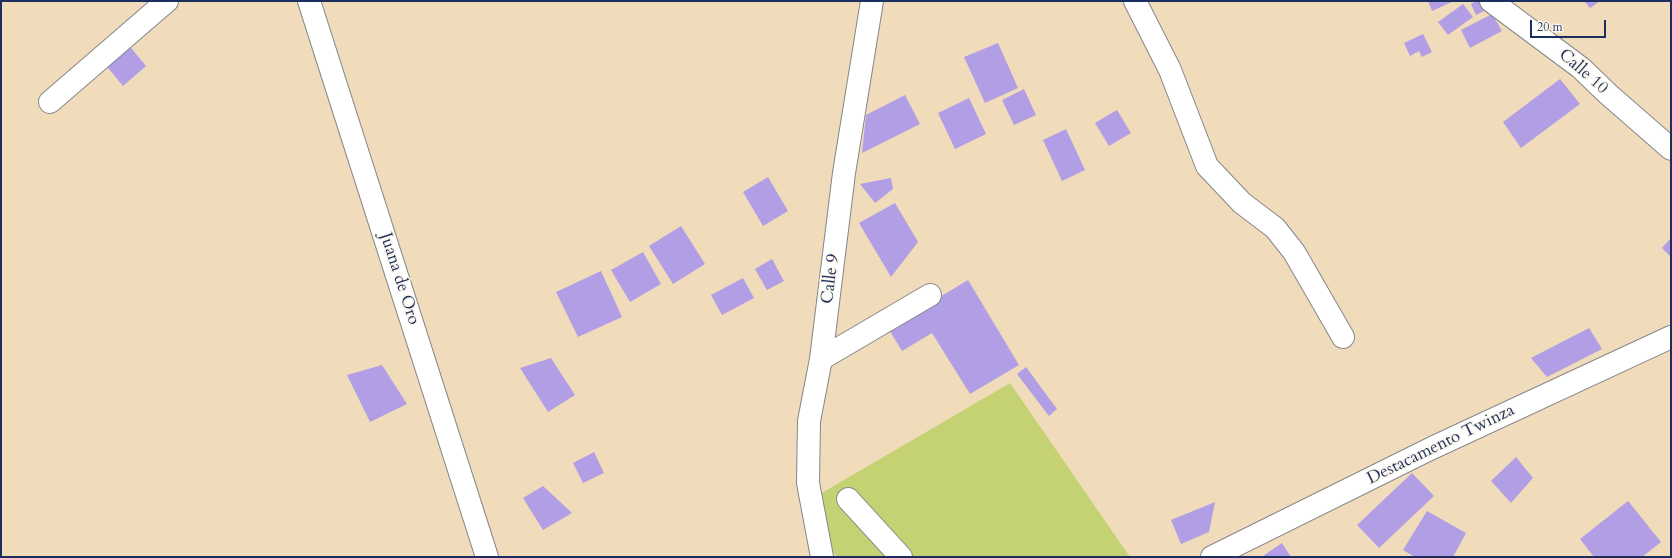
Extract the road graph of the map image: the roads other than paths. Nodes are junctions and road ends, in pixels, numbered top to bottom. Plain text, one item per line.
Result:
1 (168, 1) edge
2 (309, 1) edge
3 (872, 1) edge
4 (1135, 1) edge
5 (1492, 1) edge
6 (50, 102) dead end
7 (1671, 149) edge
8 (930, 295) dead end
9 (1343, 337) dead end
10 (1671, 337) edge
11 (821, 359) junction
12 (848, 499) dead end
13 (487, 557) edge
14 (822, 557) edge
15 (901, 557) edge
16 (1212, 557) edge

1 - 6 street
2 - 13 street, Juana de Oro
3 - 11 street, Calle 9
4 - 9 street
5 - 7 street, Calle 10
8 - 11 street
10 - 16 street, Destacamento Twinza
11 - 14 street, Calle 9
12 - 15 street

